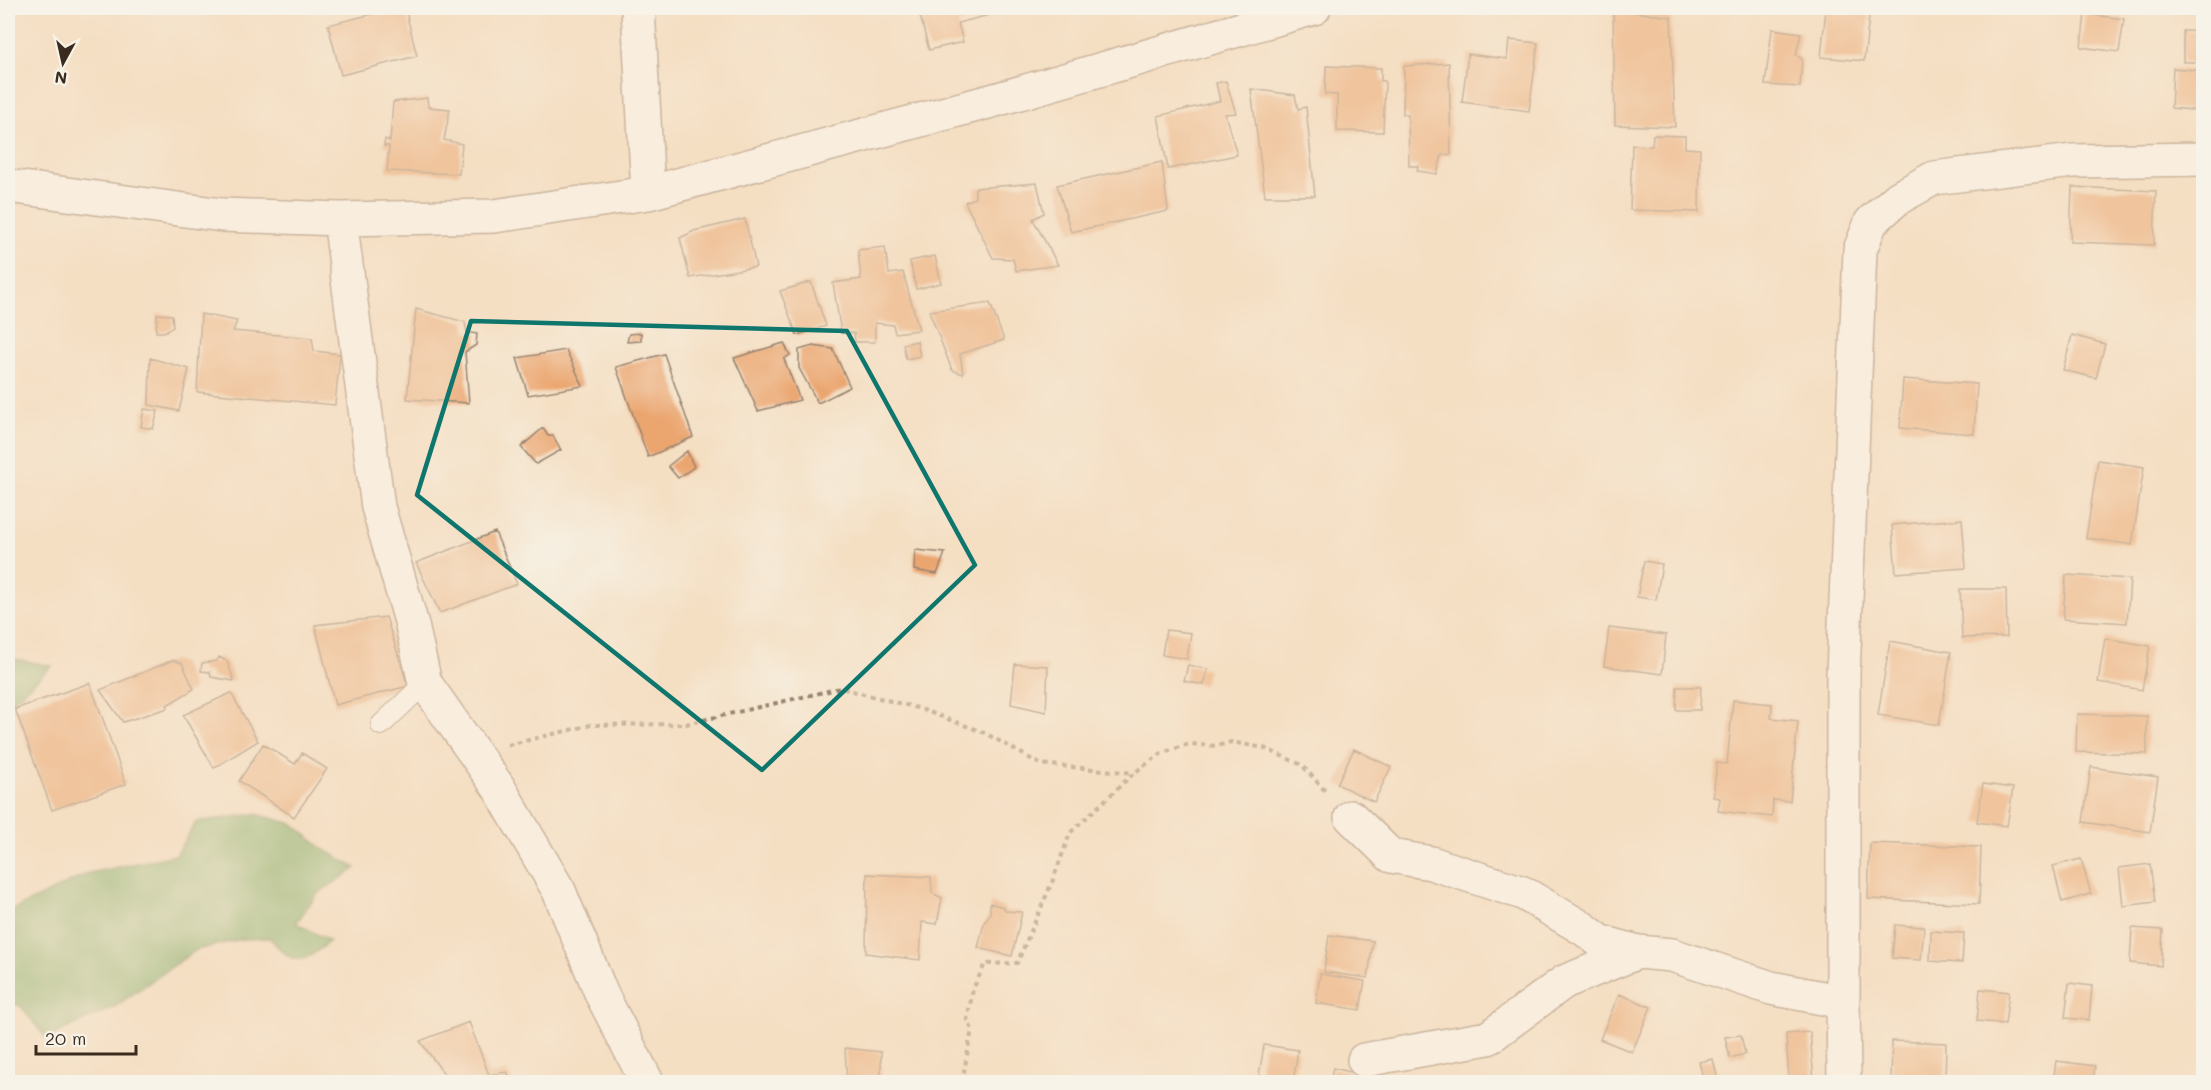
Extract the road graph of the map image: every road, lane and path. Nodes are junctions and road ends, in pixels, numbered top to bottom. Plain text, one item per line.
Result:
1 (638, 8) edge
2 (1314, 8) edge
3 (2204, 159) edge
4 (8, 186) edge
5 (648, 193) junction
6 (340, 219) junction
7 (426, 683) junction
8 (381, 725) dead end
9 (476, 753) junction
10 (1134, 773) junction
11 (1351, 817) joint
12 (1638, 952) junction
13 (1842, 1002) junction
14 (1364, 1060) dead end
15 (647, 1083) edge
16 (962, 1083) edge
17 (1844, 1083) edge

1 - 5 street
2 - 5 street
3 - 13 street
4 - 6 street
5 - 6 street
6 - 7 street
7 - 8 lane
7 - 9 street
9 - 10 path
9 - 15 street
10 - 11 path
10 - 16 path
11 - 12 street
12 - 13 street
12 - 14 street
13 - 17 street

